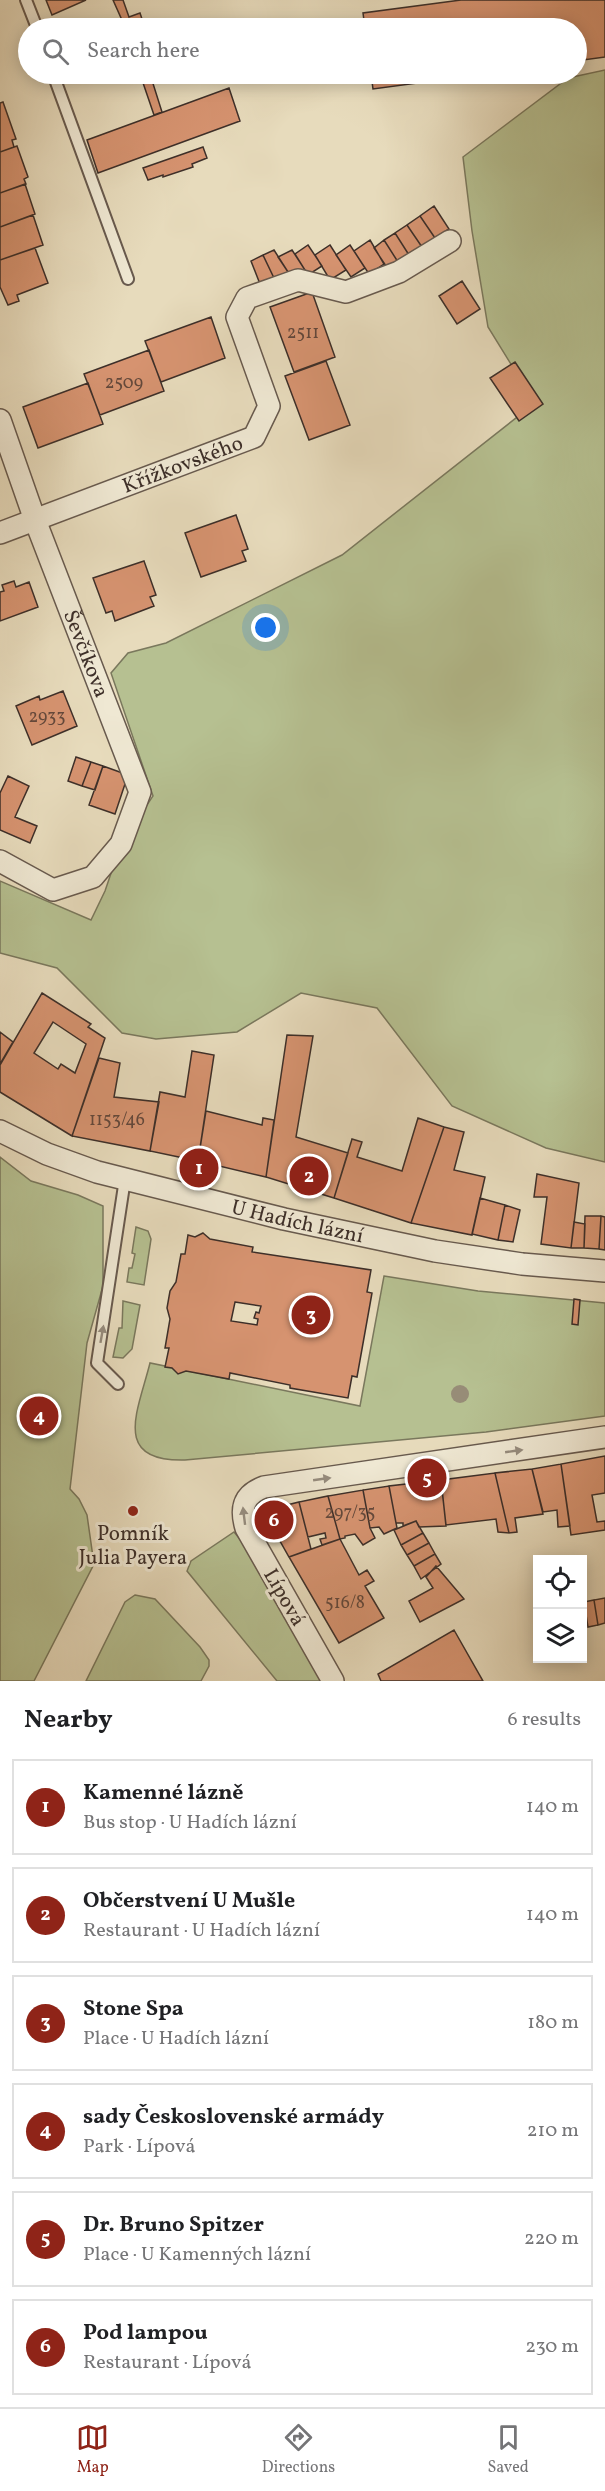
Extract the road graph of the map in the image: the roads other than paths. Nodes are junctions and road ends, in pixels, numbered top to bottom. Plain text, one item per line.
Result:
1 (27, 0) edge
2 (33, 18) edge
3 (57, 84) edge
4 (450, 241) dead end
5 (128, 279) dead end
6 (0, 420) edge
7 (35, 520) junction
8 (0, 533) edge
9 (0, 861) edge
10 (0, 1131) edge
11 (125, 1179) junction
12 (605, 1270) edge
13 (118, 1384) dead end
14 (605, 1437) edge
15 (333, 1681) edge

1 - 2 lane
3 - 5 lane
4 - 7 street, Křížkovského
6 - 7 street, Ševčíkova
7 - 8 street, Křížkovského
7 - 9 street, Ševčíkova
10 - 11 street, U Hadích lázní
11 - 12 street, U Hadích lázní
13 -> 11 lane
15 -> 14 street, Lípová

